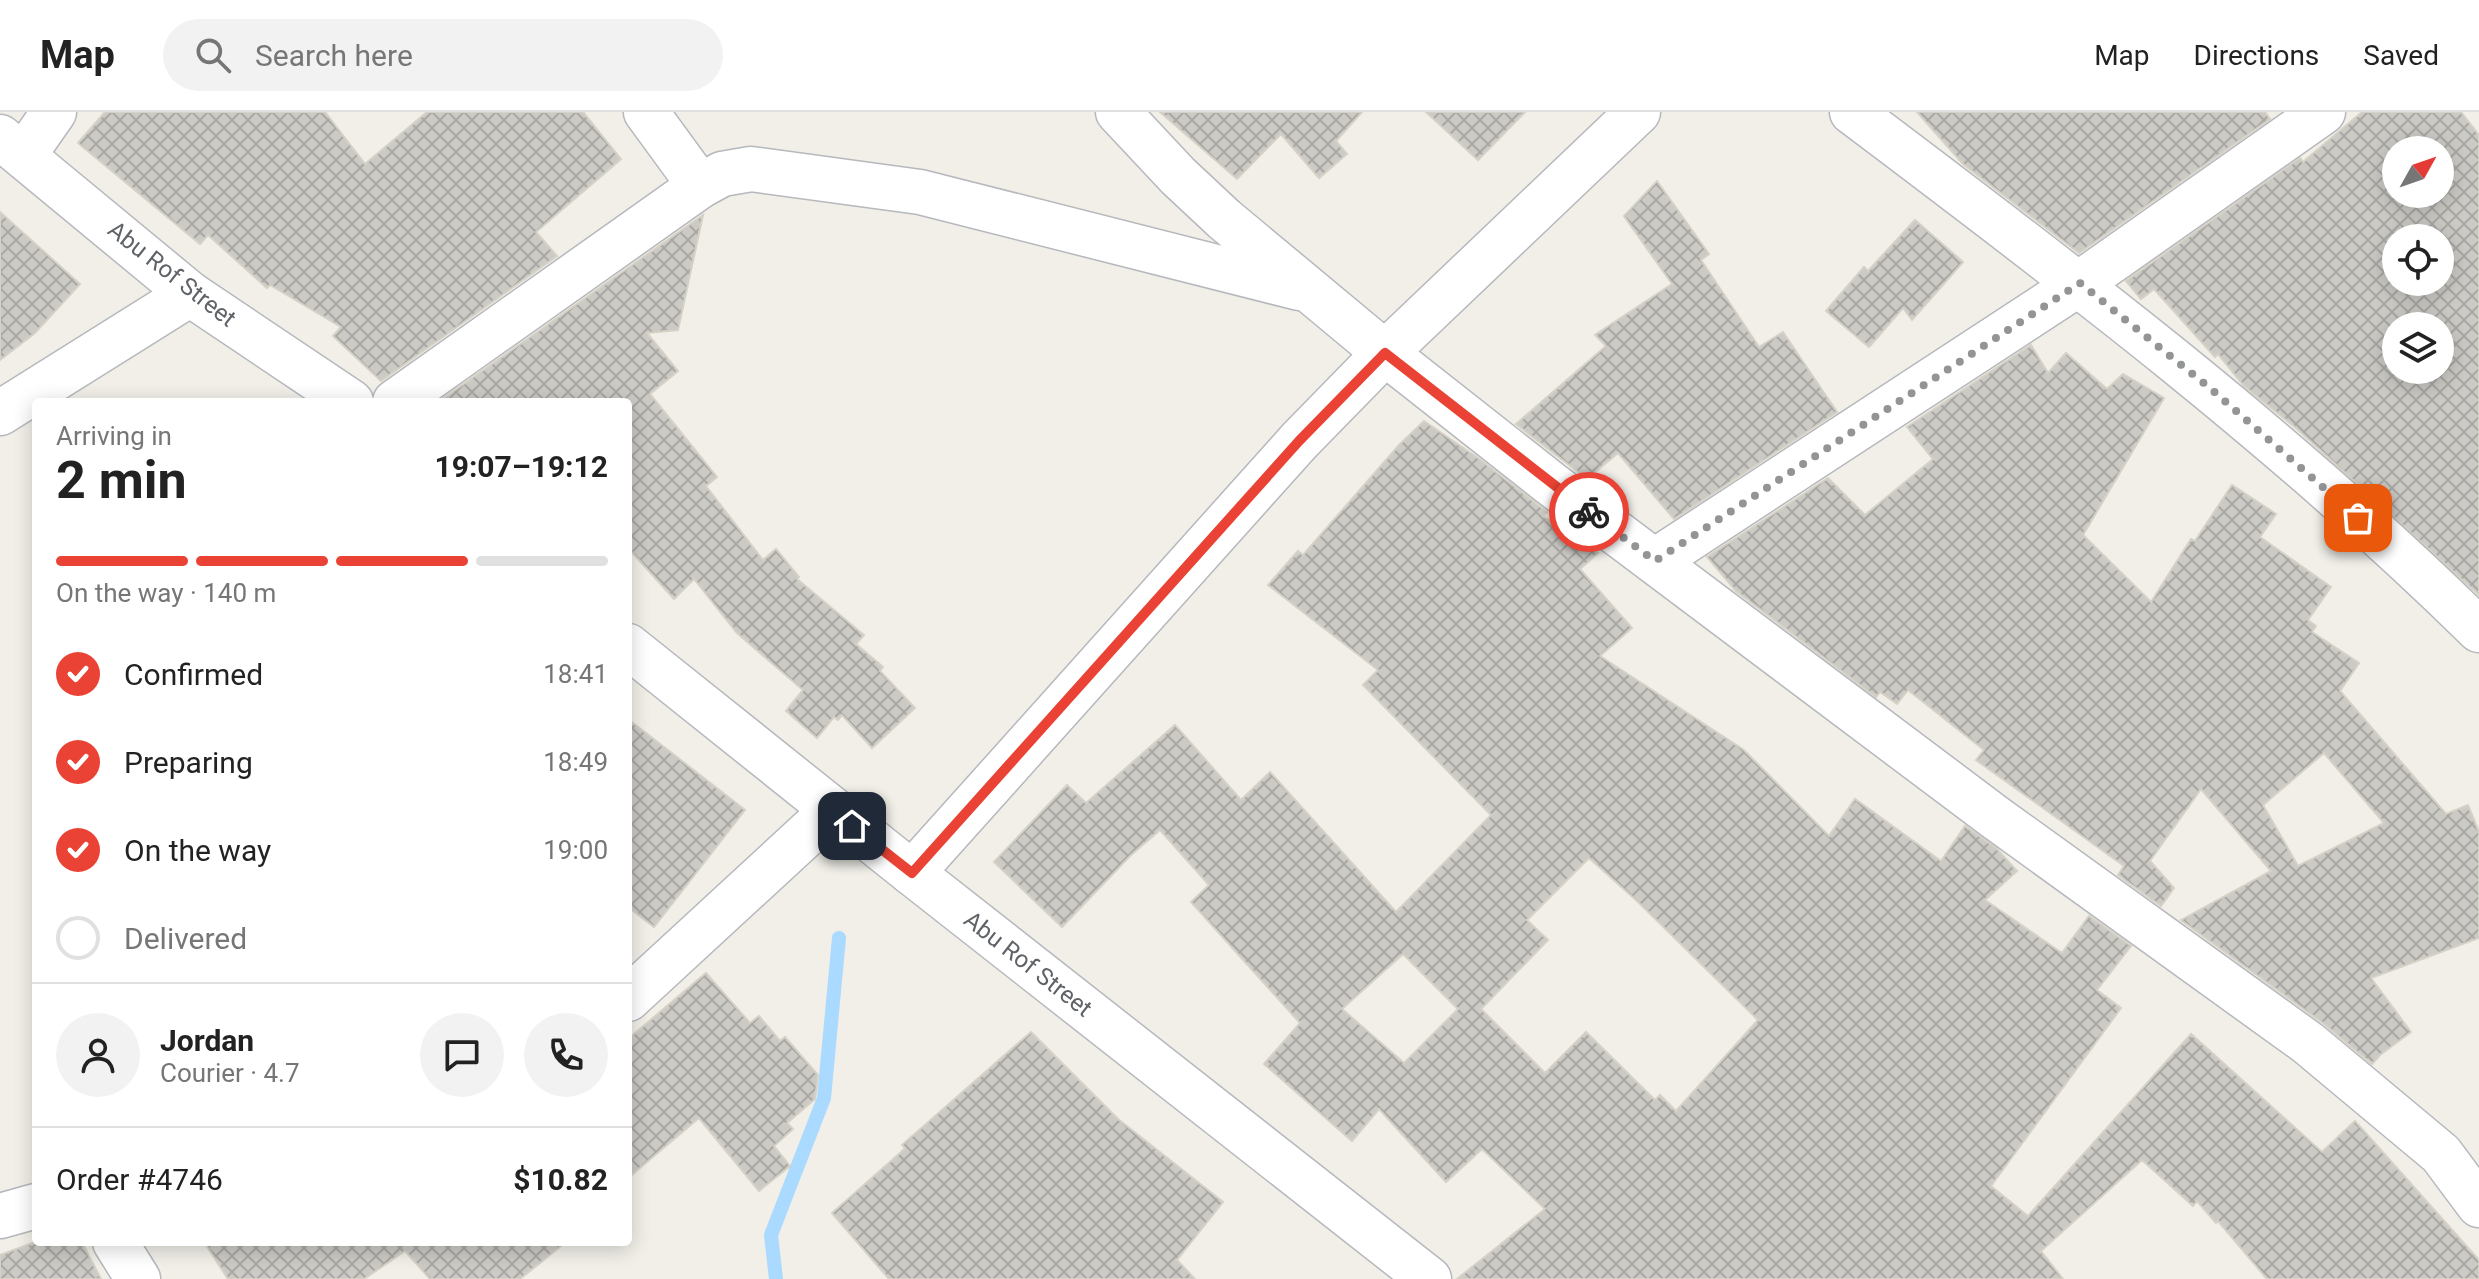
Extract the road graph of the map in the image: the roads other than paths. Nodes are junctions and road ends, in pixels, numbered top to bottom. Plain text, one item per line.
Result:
1 (54, 112) edge
2 (646, 112) edge
3 (1118, 112) edge
4 (1638, 112) edge
5 (1852, 112) edge
6 (2323, 112) edge
7 (12, 146) edge
8 (700, 186) junction
9 (2080, 283) junction
10 (1310, 291) junction
11 (190, 294) junction
12 (1385, 353) junction
13 (345, 398) edge
14 (401, 398) edge
15 (0, 413) edge
16 (1655, 561) junction
17 (2479, 630) edge
18 (632, 649) edge
19 (833, 810) junction
20 (912, 873) junction
21 (632, 995) edge
22 (2479, 1205) edge
23 (32, 1207) edge
24 (0, 1216) edge
25 (117, 1246) edge
26 (138, 1279) edge
27 (1429, 1279) edge

1 - 7 street
2 - 8 street
3 - 10 street
4 - 12 street
5 - 9 street
6 - 9 street
7 - 11 street, Abu Rof Street
8 - 10 street
8 - 14 street
9 - 16 street
9 - 17 street
10 - 12 street
11 - 13 street, Abu Rof Street
11 - 15 street
12 - 16 street
12 - 20 street
16 - 22 street
18 - 19 street, Abu Rof Street
19 - 20 street, Abu Rof Street
19 - 21 street
20 - 27 street, Abu Rof Street
23 - 24 street
25 - 26 street

